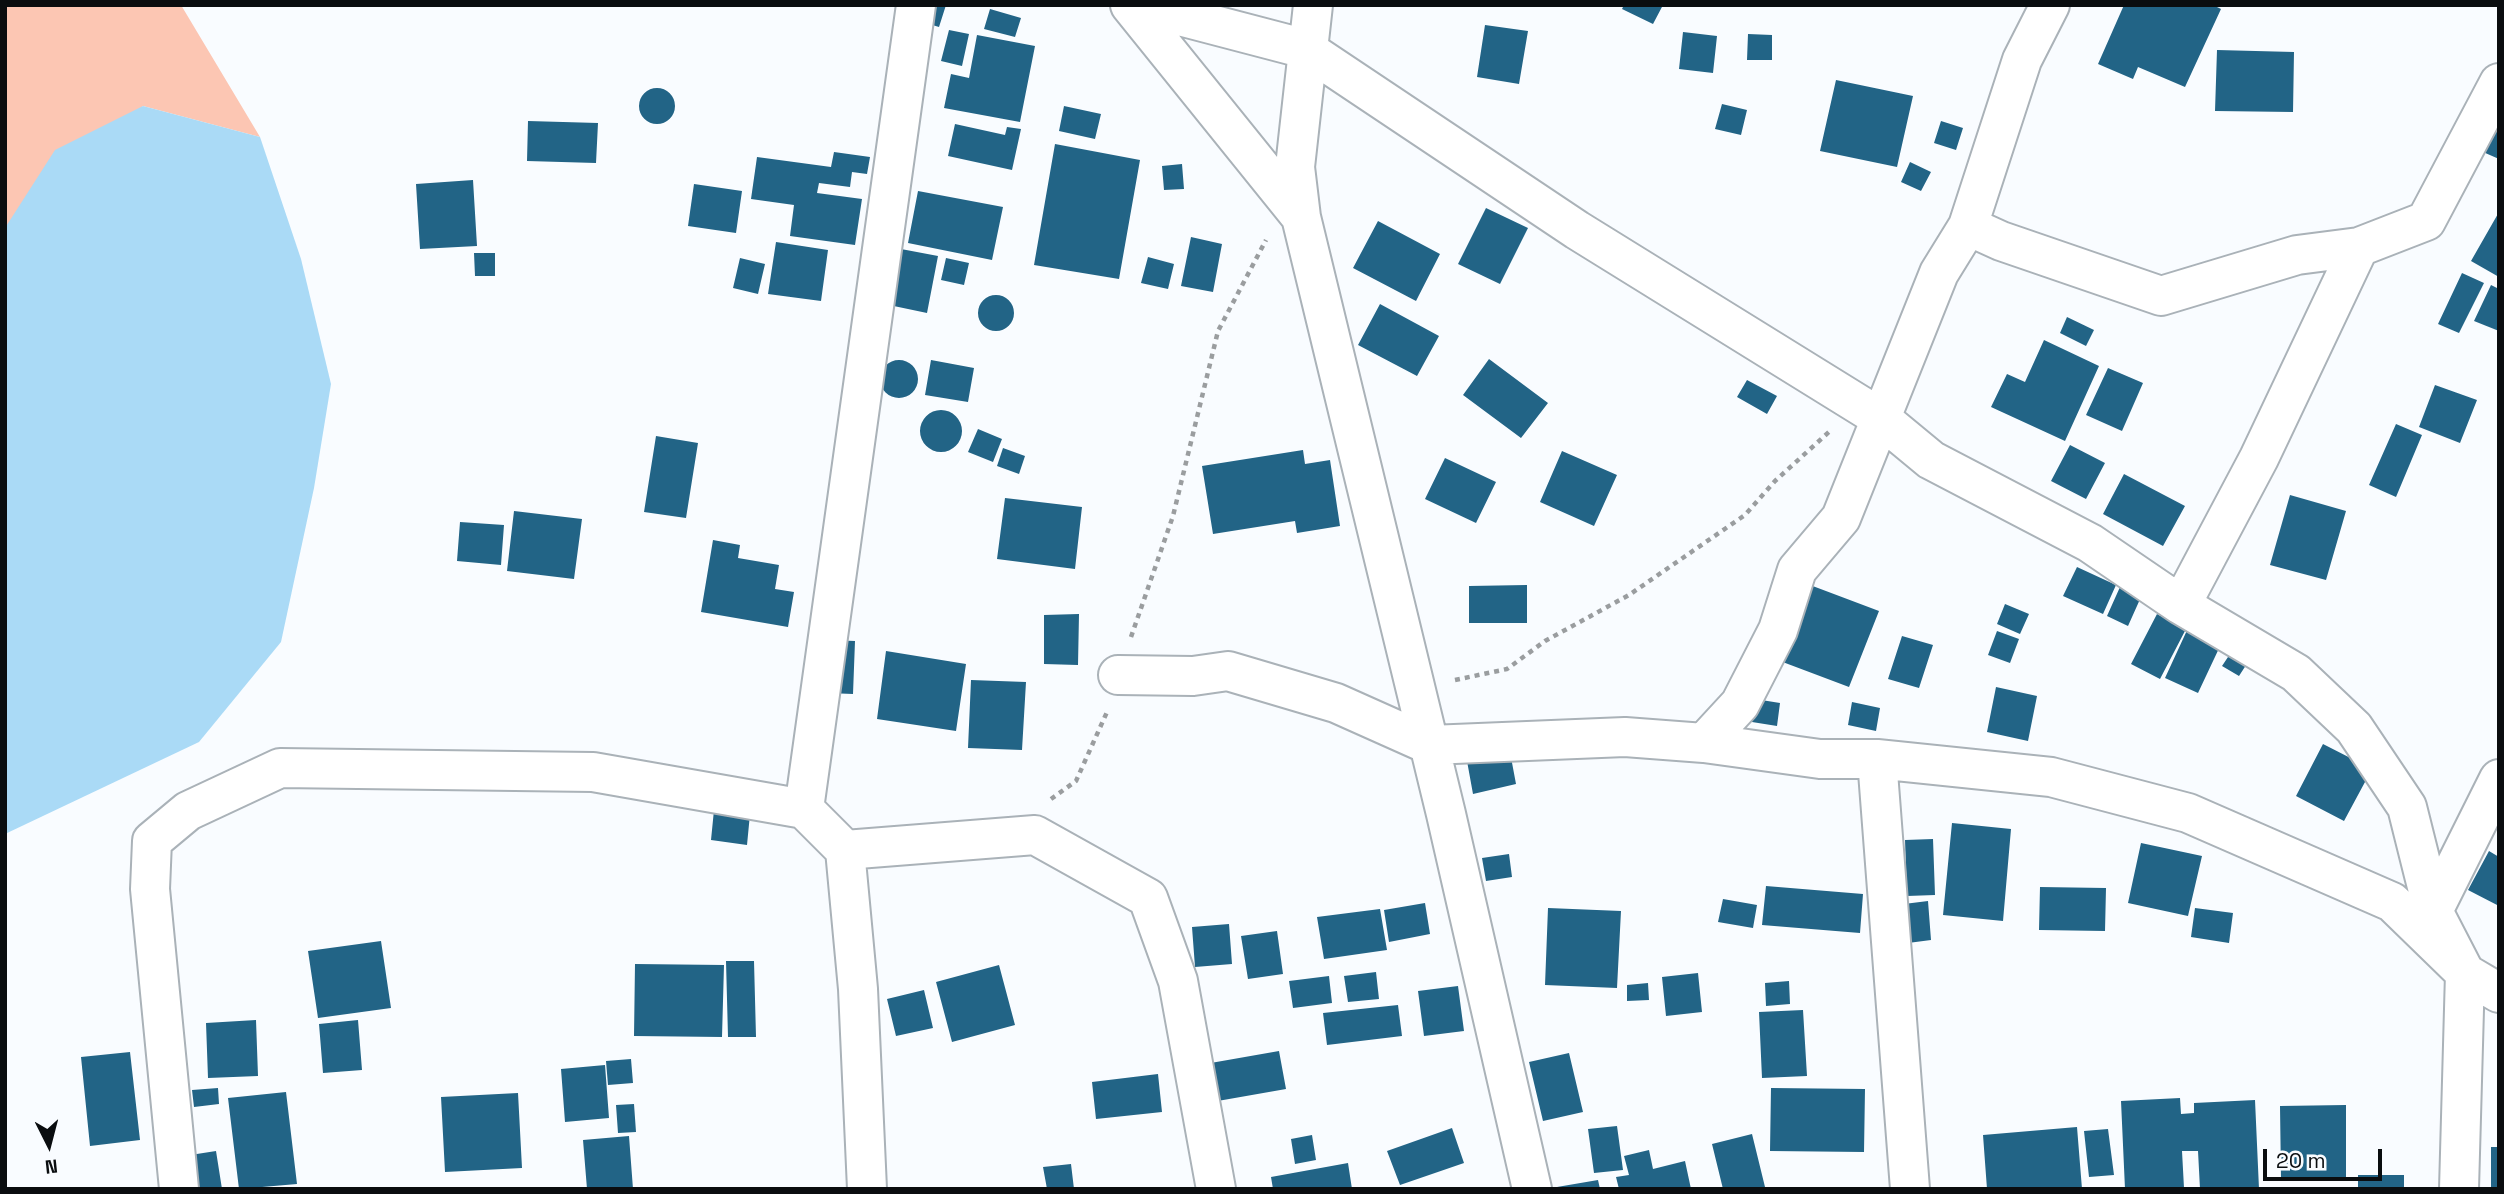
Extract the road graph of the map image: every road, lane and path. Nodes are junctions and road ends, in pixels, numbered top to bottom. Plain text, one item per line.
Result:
1 (916, 5) edge
2 (1130, 5) edge
3 (1138, 5) edge
4 (1313, 5) edge
5 (2050, 5) edge
6 (1306, 49) junction
7 (2499, 83) edge
8 (1301, 217) junction
9 (1968, 226) junction
10 (2359, 247) junction
11 (1869, 411) junction
12 (2181, 605) junction
13 (1118, 675) junction
14 (1416, 688) junction
15 (1704, 743) junction
16 (1430, 745) junction
17 (1877, 759) junction
18 (2499, 779) edge
19 (804, 809) junction
20 (1000, 838) junction
21 (845, 850) junction
22 (2432, 911) junction
23 (2465, 973) junction
24 (2499, 993) edge
25 (180, 1189) edge
26 (867, 1189) edge
27 (1216, 1189) edge
28 (1532, 1189) edge
29 (1910, 1189) edge
30 (2459, 1189) edge

1 - 19 street
2 - 8 street
3 - 6 street
4 - 6 street
5 - 9 street
6 - 8 street
6 - 11 street
7 - 10 street
8 - 13 path
8 - 14 street
9 - 10 street
9 - 11 street
10 - 12 street
11 - 12 street
11 - 14 path
11 - 15 street
12 - 22 street
13 - 16 street
13 - 20 path
14 - 16 street
15 - 16 street
15 - 17 street
16 - 28 street
17 - 23 street
17 - 29 street
18 - 22 street
19 - 21 street
19 - 25 street
20 - 21 street
20 - 27 street
21 - 26 street
22 - 23 street
23 - 24 street
23 - 30 street

